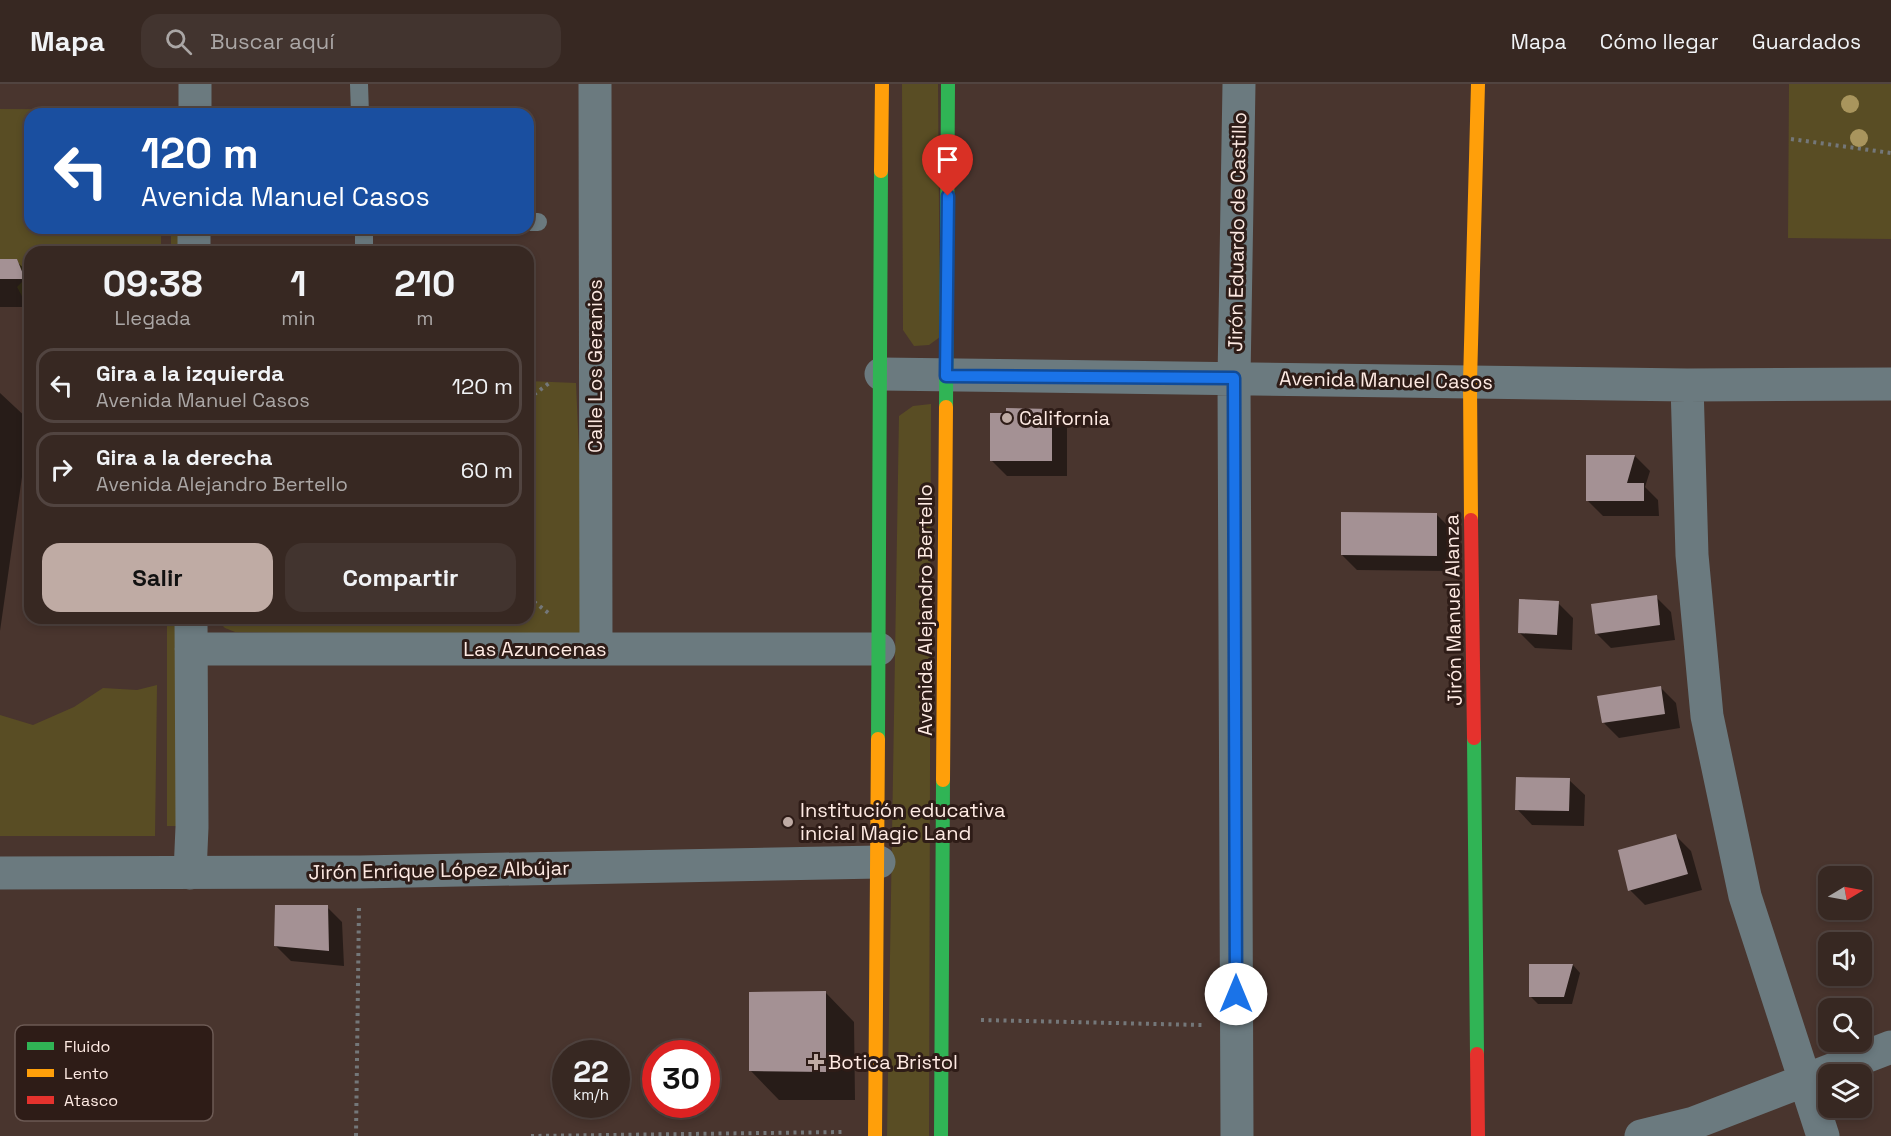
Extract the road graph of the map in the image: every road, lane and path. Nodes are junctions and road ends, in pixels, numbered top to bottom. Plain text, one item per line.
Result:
1 (195, 84) edge
2 (360, 84) edge
3 (595, 84) edge
4 (882, 84) edge
5 (948, 84) edge
6 (1239, 84) edge
7 (1478, 84) edge
8 (195, 108) edge
9 (360, 108) edge
10 (1791, 139) dead end
11 (1891, 153) edge
12 (881, 374) junction
13 (946, 376) junction
14 (1234, 378) junction
15 (552, 381) dead end
16 (1470, 382) junction
17 (1891, 384) edge
18 (1687, 385) junction
19 (534, 394) edge
20 (191, 634) edge
21 (596, 649) junction
22 (879, 649) junction
23 (879, 862) junction
24 (360, 872) junction
25 (0, 873) edge
26 (190, 873) junction
27 (981, 1020) dead end
28 (1209, 1025) dead end
29 (1891, 1047) edge
30 (1804, 1080) junction
31 (875, 1133) edge
32 (594, 1135) edge
33 (356, 1136) edge
34 (531, 1136) edge
35 (941, 1136) edge
36 (1237, 1136) edge
37 (1478, 1136) edge
38 (1641, 1136) edge
39 (1823, 1136) edge

1 - 8 street
2 - 9 lane
3 - 21 street, Calle Los Geranios
4 - 12 main road
5 - 13 main road, Avenida Alejandro Bertello
6 - 14 street, Jirón Eduardo de Castillo
7 - 16 main road, Jirón Manuel Alanza
10 - 11 path
12 - 13 street, Avenida Manuel Casos
12 - 22 main road
13 - 14 street, Avenida Manuel Casos
13 - 35 main road, Avenida Alejandro Bertello
14 - 16 street, Avenida Manuel Casos
14 - 36 street, Jirón Eduardo de Castillo
15 - 19 path
16 - 18 street, Avenida Manuel Casos
16 - 37 main road, Jirón Manuel Alanza
17 - 18 street, Avenida Manuel Casos
18 - 30 street
20 - 21 street, Las Azuncenas
20 - 26 street
21 - 22 street, Las Azuncenas
22 - 23 main road
23 - 24 street, Jirón Enrique López Albújar
23 - 31 main road
24 - 26 street, Jirón Enrique López Albújar
24 - 33 path
25 - 26 street, Jirón Enrique López Albújar
27 - 28 path
29 - 30 street
30 - 38 street
30 - 39 street
31 - 32 path
32 - 34 path

